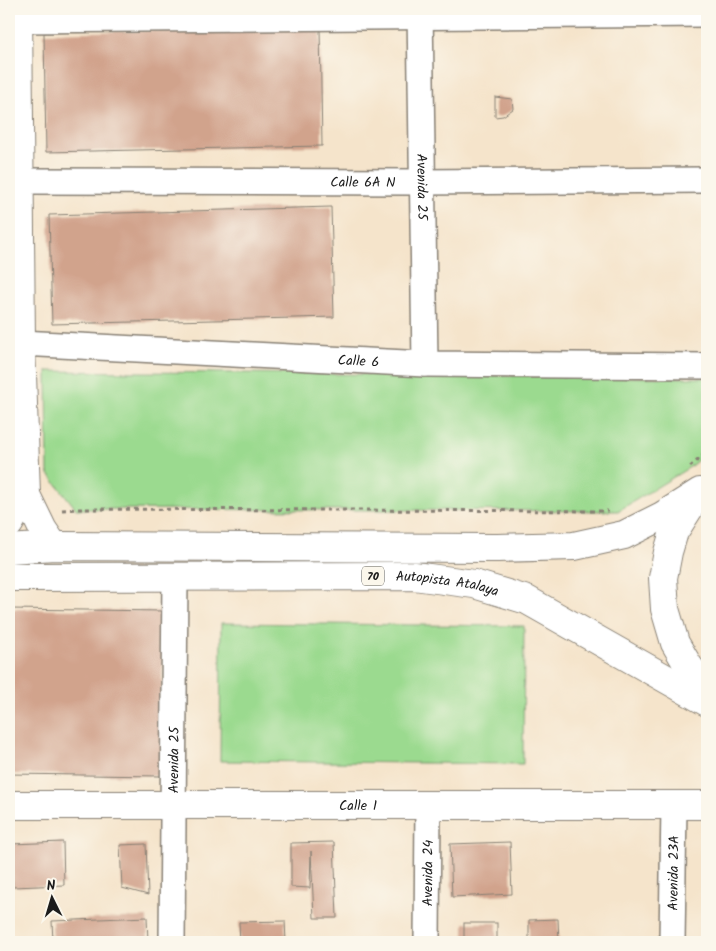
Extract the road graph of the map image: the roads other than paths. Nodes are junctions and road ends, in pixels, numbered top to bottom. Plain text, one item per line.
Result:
1 (420, 13) edge
2 (707, 14) edge
3 (18, 15) edge
4 (707, 180) edge
5 (19, 181) junction
6 (422, 182) junction
7 (15, 343) edge
8 (425, 364) junction
9 (707, 366) edge
10 (704, 489) edge
11 (30, 504) junction
12 (9, 524) edge
13 (54, 546) junction
14 (9, 549) edge
15 (9, 577) edge
16 (175, 577) junction
17 (707, 690) edge
18 (707, 702) edge
19 (174, 804) junction
20 (9, 805) edge
21 (428, 805) junction
22 (674, 805) junction
23 (707, 805) edge
24 (172, 942) edge
25 (427, 942) edge
26 (672, 942) edge

1 - 2 street
1 - 3 street
1 - 6 street, Avenida 25
3 - 5 main road
4 - 6 street, Calle 6A N
5 - 6 street, Calle 6A N
5 - 7 main road
6 - 8 street, Avenida 25
7 - 8 street, Calle 6
7 - 11 main road
8 - 9 street, Calle 6
10 - 13 main road, 70
10 - 17 main road, 70
11 - 12 main road
11 - 13 main road
13 - 14 main road, 70
15 - 16 main road, Autopista Atalaya / 70
16 - 18 main road, Autopista Atalaya / 70
16 - 19 street, Avenida 25
19 - 20 main road, Calle 1
19 - 21 main road, Calle 1
19 - 24 street, Avenida 25
21 - 22 main road, Calle 1
21 - 25 street, Avenida 24
22 - 23 main road, Calle 1
22 - 26 street, Avenida 23A

